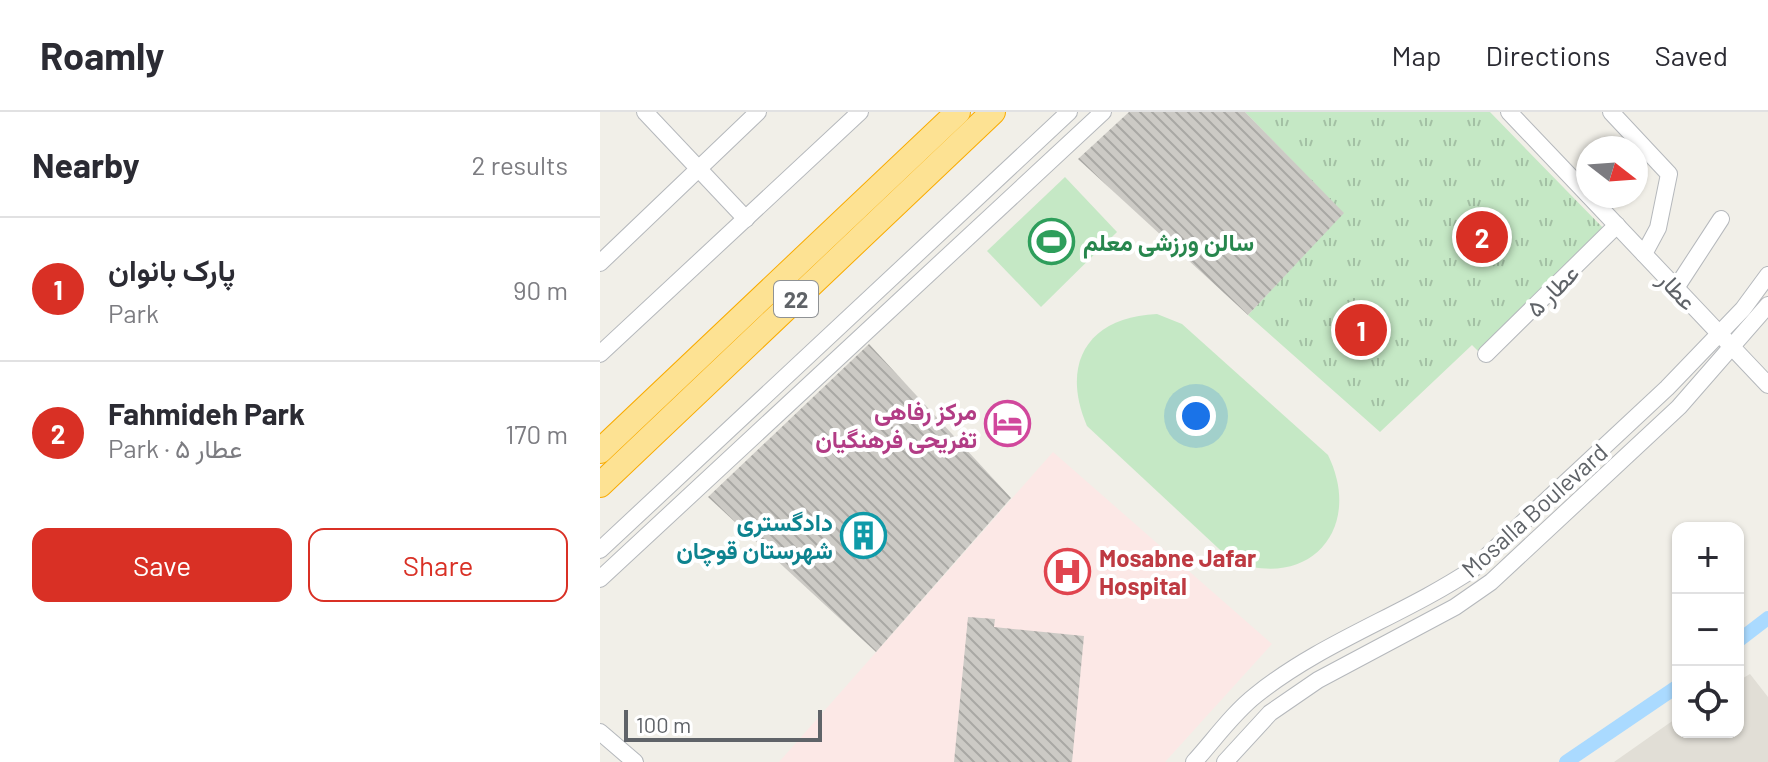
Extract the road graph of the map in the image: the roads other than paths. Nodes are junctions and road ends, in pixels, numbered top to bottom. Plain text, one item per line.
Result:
1 (645, 112) edge
2 (758, 112) edge
3 (860, 112) edge
4 (958, 112) edge
5 (993, 112) edge
6 (1069, 112) edge
7 (1103, 112) edge
8 (1509, 112) edge
9 (1611, 112) edge
10 (1052, 128) junction
11 (1068, 145) junction
12 (699, 169) junction
13 (1576, 183) edge
14 (1600, 208) edge
15 (746, 219) junction
16 (1721, 219) dead end
17 (1617, 225) junction
18 (1644, 254) junction
19 (600, 263) edge
20 (1768, 275) edge
21 (1676, 288) junction
22 (1768, 305) edge
23 (1719, 334) junction
24 (1732, 348) junction
25 (600, 354) edge
26 (1486, 354) dead end
27 (785, 377) junction
28 (1768, 385) edge
29 (800, 393) junction
30 (600, 451) edge
31 (600, 485) edge
32 (600, 550) edge
33 (600, 579) edge
34 (600, 732) edge
35 (635, 762) edge
36 (1194, 762) edge
37 (1225, 762) edge

1 - 12 street
2 - 12 street
3 - 15 street
4 - 30 highway, 22
5 - 31 highway, 22
6 - 10 street
7 - 11 street
8 - 13 street, عطار
9 - 18 street
10 - 11 street
10 - 27 street
11 - 29 street
12 - 15 street
12 - 19 street
14 - 17 street, عطار
15 - 25 street
16 - 21 street
17 - 18 street, عطار
17 - 26 street, عطار ۵
18 - 21 street, عطار
20 - 23 street, Mosalla Boulevard
21 - 23 street, عطار
22 - 24 street, Mosalla Boulevard
23 - 24 street, عطار
23 - 36 street, Mosalla Boulevard
24 - 28 street, عطار
24 - 37 street, Mosalla Boulevard
27 - 29 street
27 - 32 street
29 - 33 street
34 - 35 street

